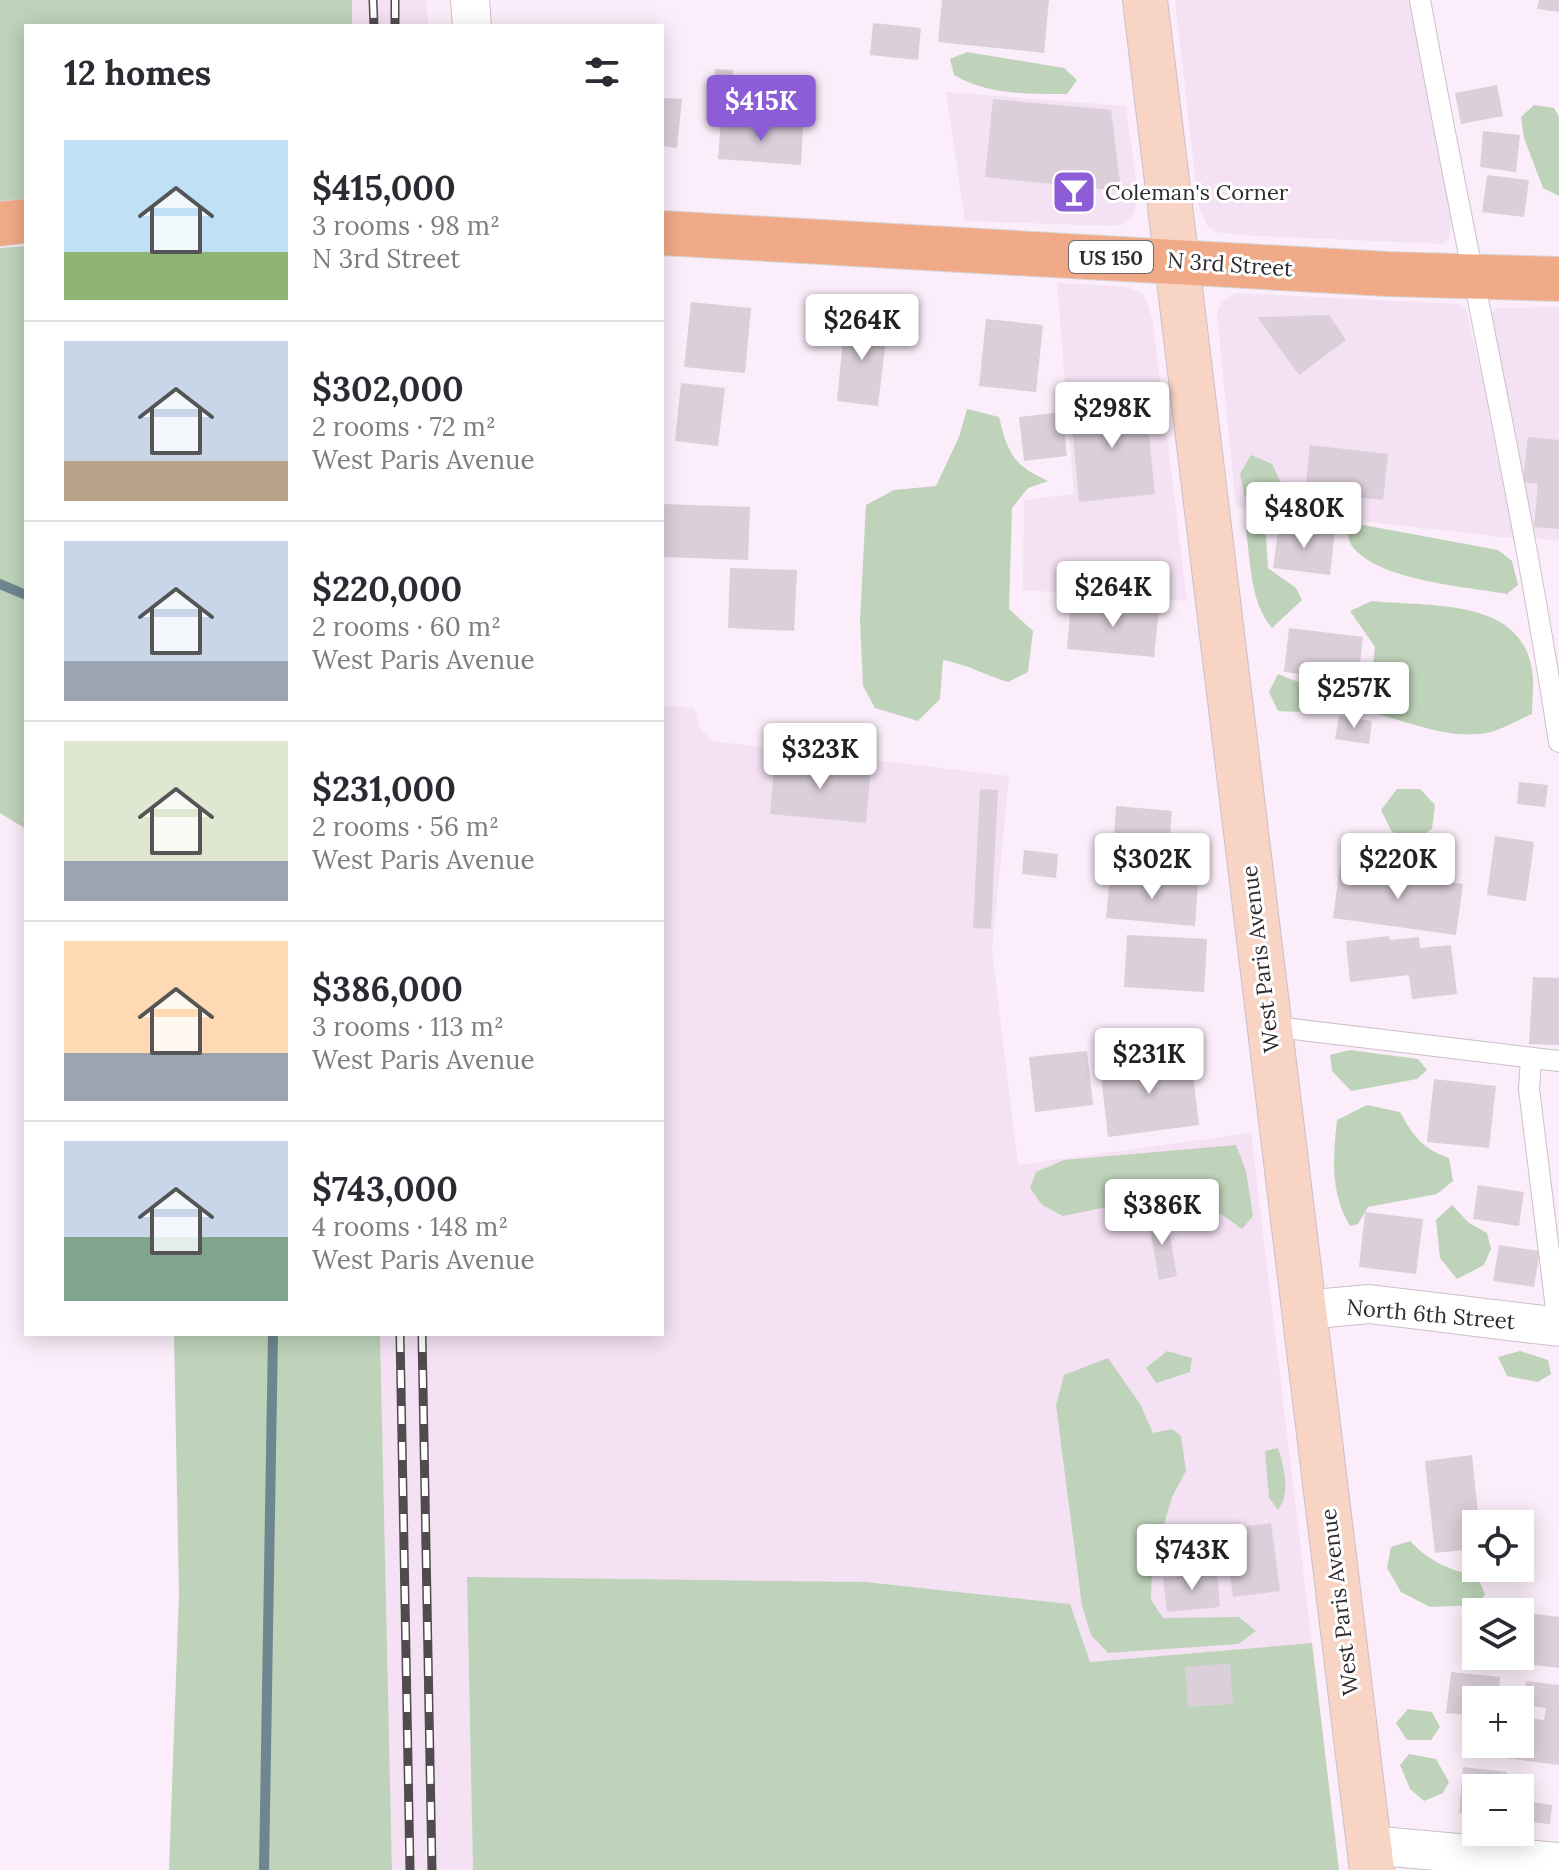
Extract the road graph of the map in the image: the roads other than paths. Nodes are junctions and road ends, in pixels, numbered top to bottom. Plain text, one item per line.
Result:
1 (470, 0) edge
2 (1145, 0) edge
3 (1420, 0) edge
4 (472, 24) edge
5 (24, 221) edge
6 (0, 224) edge
7 (664, 233) edge
8 (1177, 260) junction
9 (1471, 276) junction
10 (1559, 279) edge
11 (1559, 742) edge
12 (1268, 1026) junction
13 (1531, 1059) junction
14 (1559, 1061) edge
15 (1304, 1310) junction
16 (1559, 1329) edge
17 (1371, 1857) edge
18 (1559, 1862) edge

1 - 4 street
2 - 8 main road, West Paris Avenue
3 - 9 lane
5 - 6 main road
7 - 8 main road, N 3rd Street / US 150
8 - 9 main road, N 3rd Street / US 150
8 - 12 main road, West Paris Avenue
9 - 10 main road, N 3rd Street / US 150
9 - 11 lane
12 - 13 lane
12 - 15 main road, West Paris Avenue
13 - 14 lane
13 - 16 lane
15 - 16 street, North 6th Street
15 - 17 main road, West Paris Avenue
17 - 18 street

